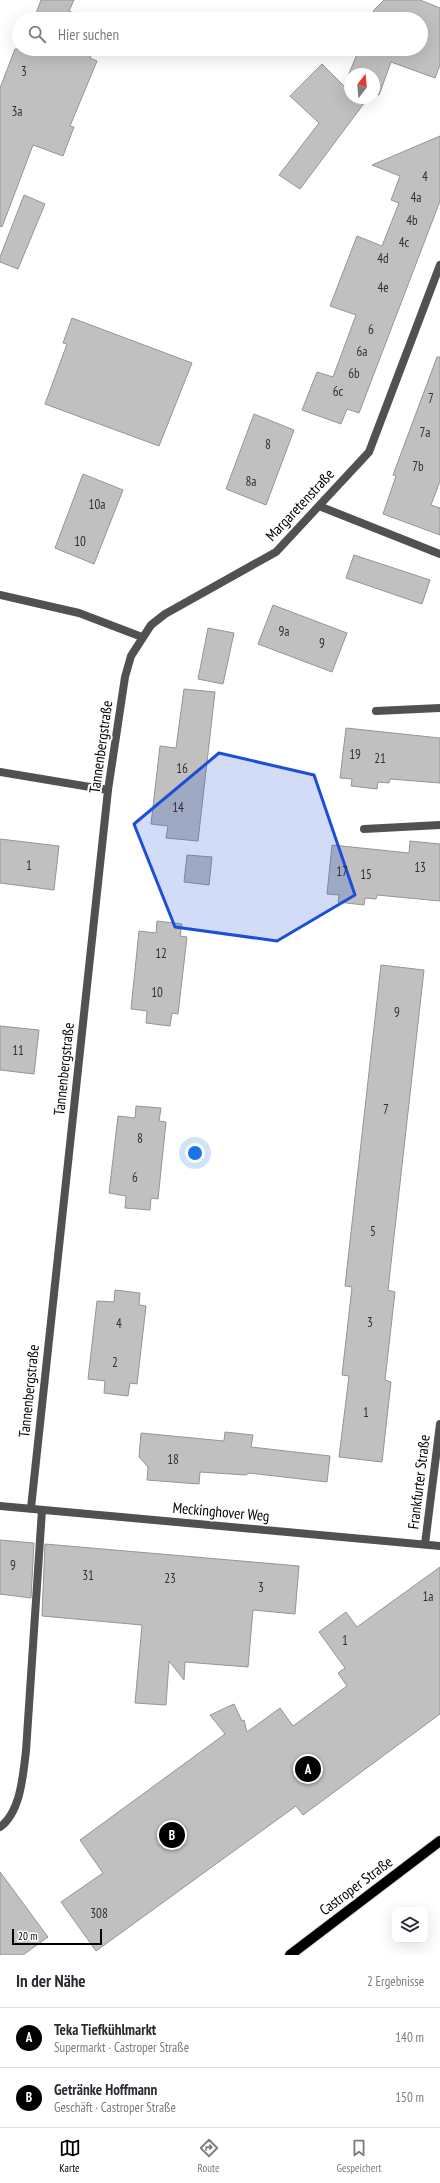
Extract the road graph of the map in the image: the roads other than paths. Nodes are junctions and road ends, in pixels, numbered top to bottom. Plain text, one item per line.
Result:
1 (440, 265) edge
2 (319, 506) junction
3 (440, 554) edge
4 (0, 595) edge
5 (142, 637) junction
6 (440, 708) edge
7 (376, 711) dead end
8 (0, 772) edge
9 (108, 790) junction
10 (440, 825) edge
11 (364, 829) dead end
12 (440, 1424) edge
13 (0, 1506) edge
14 (30, 1508) junction
15 (42, 1510) junction
16 (425, 1544) junction
17 (440, 1546) edge
18 (0, 1827) edge
19 (440, 1840) edge
20 (290, 1955) edge

1 - 2 street, Margaretenstraße
2 - 3 street
2 - 5 street, Margaretenstraße
4 - 5 street
5 - 9 street, Tannenbergstraße
6 - 7 street
8 - 9 street
9 - 14 street, Tannenbergstraße
10 - 11 street
12 - 16 street, Frankfurter Straße
13 - 14 street, Meckinghover Weg
14 - 15 street, Meckinghover Weg
15 - 16 street, Meckinghover Weg
15 - 18 street
16 - 17 street, Meckinghover Weg
19 - 20 main road, Castroper Straße

